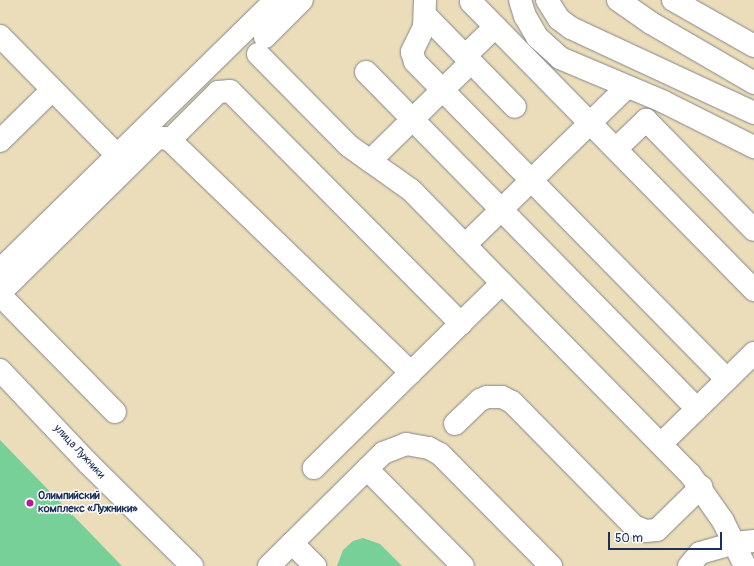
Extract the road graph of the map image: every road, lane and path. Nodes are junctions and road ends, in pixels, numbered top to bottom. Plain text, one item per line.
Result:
1 (276, 0) edge
2 (302, 0) edge
3 (520, 0) edge
4 (547, 0) edge
5 (618, 0) edge
6 (673, 0) edge
7 (471, 2) dead end
8 (426, 8) edge
9 (495, 27) junction
10 (0, 36) edge
11 (754, 46) edge
12 (468, 59) junction
13 (366, 72) dead end
14 (754, 83) edge
15 (626, 88) junction
16 (52, 90) junction
17 (442, 90) junction
18 (664, 102) junction
19 (515, 107) dead end
20 (754, 113) edge
21 (412, 119) junction
22 (646, 120) junction
23 (590, 123) junction
24 (170, 140) junction
25 (0, 141) edge
26 (754, 147) edge
27 (616, 149) junction
28 (117, 156) junction
29 (370, 161) junction
30 (531, 180) junction
31 (501, 210) junction
32 (754, 230) edge
33 (465, 245) junction
34 (0, 270) edge
35 (502, 283) junction
36 (754, 290) edge
37 (0, 294) edge
38 (461, 324) junction
39 (754, 353) edge
40 (0, 370) edge
41 (411, 373) junction
42 (727, 379) junction
43 (697, 409) junction
44 (115, 412) dead end
45 (455, 424) dead end
46 (661, 444) junction
47 (314, 468) dead end
48 (367, 470) junction
49 (701, 487) junction
50 (744, 542) edge
51 (292, 543) junction
52 (695, 559) edge
53 (192, 566) edge
54 (269, 566) edge
55 (315, 566) edge
56 (463, 566) edge
57 (551, 566) edge
58 (672, 566) edge
59 (745, 566) edge

1 - 28 main road
2 - 29 main road
3 - 15 main road
4 - 20 main road
5 - 14 main road
6 - 11 main road
7 - 9 main road
8 - 12 main road
8 - 17 main road
9 - 12 main road
9 - 23 main road
10 - 16 main road
12 - 17 main road
12 - 19 main road
13 - 21 main road
15 - 18 main road
15 - 23 main road
16 - 25 main road
16 - 28 main road
17 - 21 main road
17 - 30 main road
18 - 22 main road
18 - 26 main road
21 - 29 main road
21 - 31 main road
22 - 27 main road
22 - 32 main road
23 - 27 main road
23 - 30 main road
24 - 37 main road
24 - 38 main road
24 - 41 main road
27 - 36 main road
28 - 34 main road
29 - 33 main road
30 - 31 main road
30 - 42 main road
31 - 33 main road
31 - 43 main road
33 - 35 main road
35 - 38 main road
35 - 46 main road
37 - 44 main road
38 - 41 main road
39 - 42 main road
40 - 53 main road, улица Лужники
41 - 47 main road
42 - 43 main road
43 - 46 main road
45 - 49 main road
46 - 49 main road
48 - 51 main road
48 - 56 main road
48 - 57 main road
49 - 50 main road
50 - 52 main road
50 - 59 main road
51 - 54 main road
51 - 55 main road
52 - 58 main road

